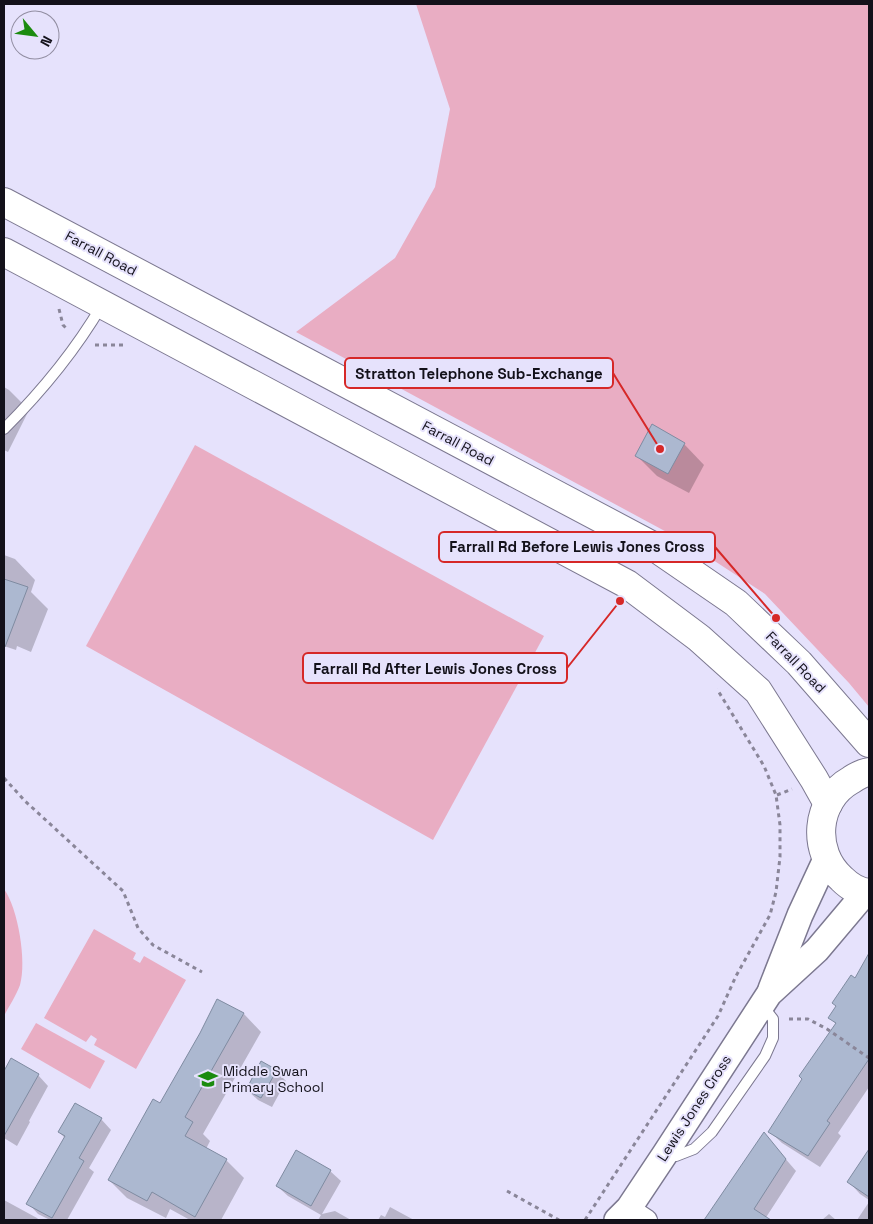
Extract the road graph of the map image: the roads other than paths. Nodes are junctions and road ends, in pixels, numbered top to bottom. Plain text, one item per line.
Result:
1 (4, 202) edge
2 (4, 252) edge
3 (102, 304) junction
4 (4, 429) edge
5 (869, 743) edge
6 (869, 772) edge
7 (828, 804) junction
8 (826, 859) junction
9 (867, 893) edge
10 (768, 1006) junction
11 (631, 1216) edge

1 - 5 main road, Farrall Road
2 - 3 main road
3 - 4 lane
3 - 7 main road
6 - 7 main road
7 - 8 main road
8 - 9 main road
8 - 10 street, Lewis Jones Cross
9 - 10 street, Lewis Jones Cross
10 - 11 street, Lewis Jones Cross

